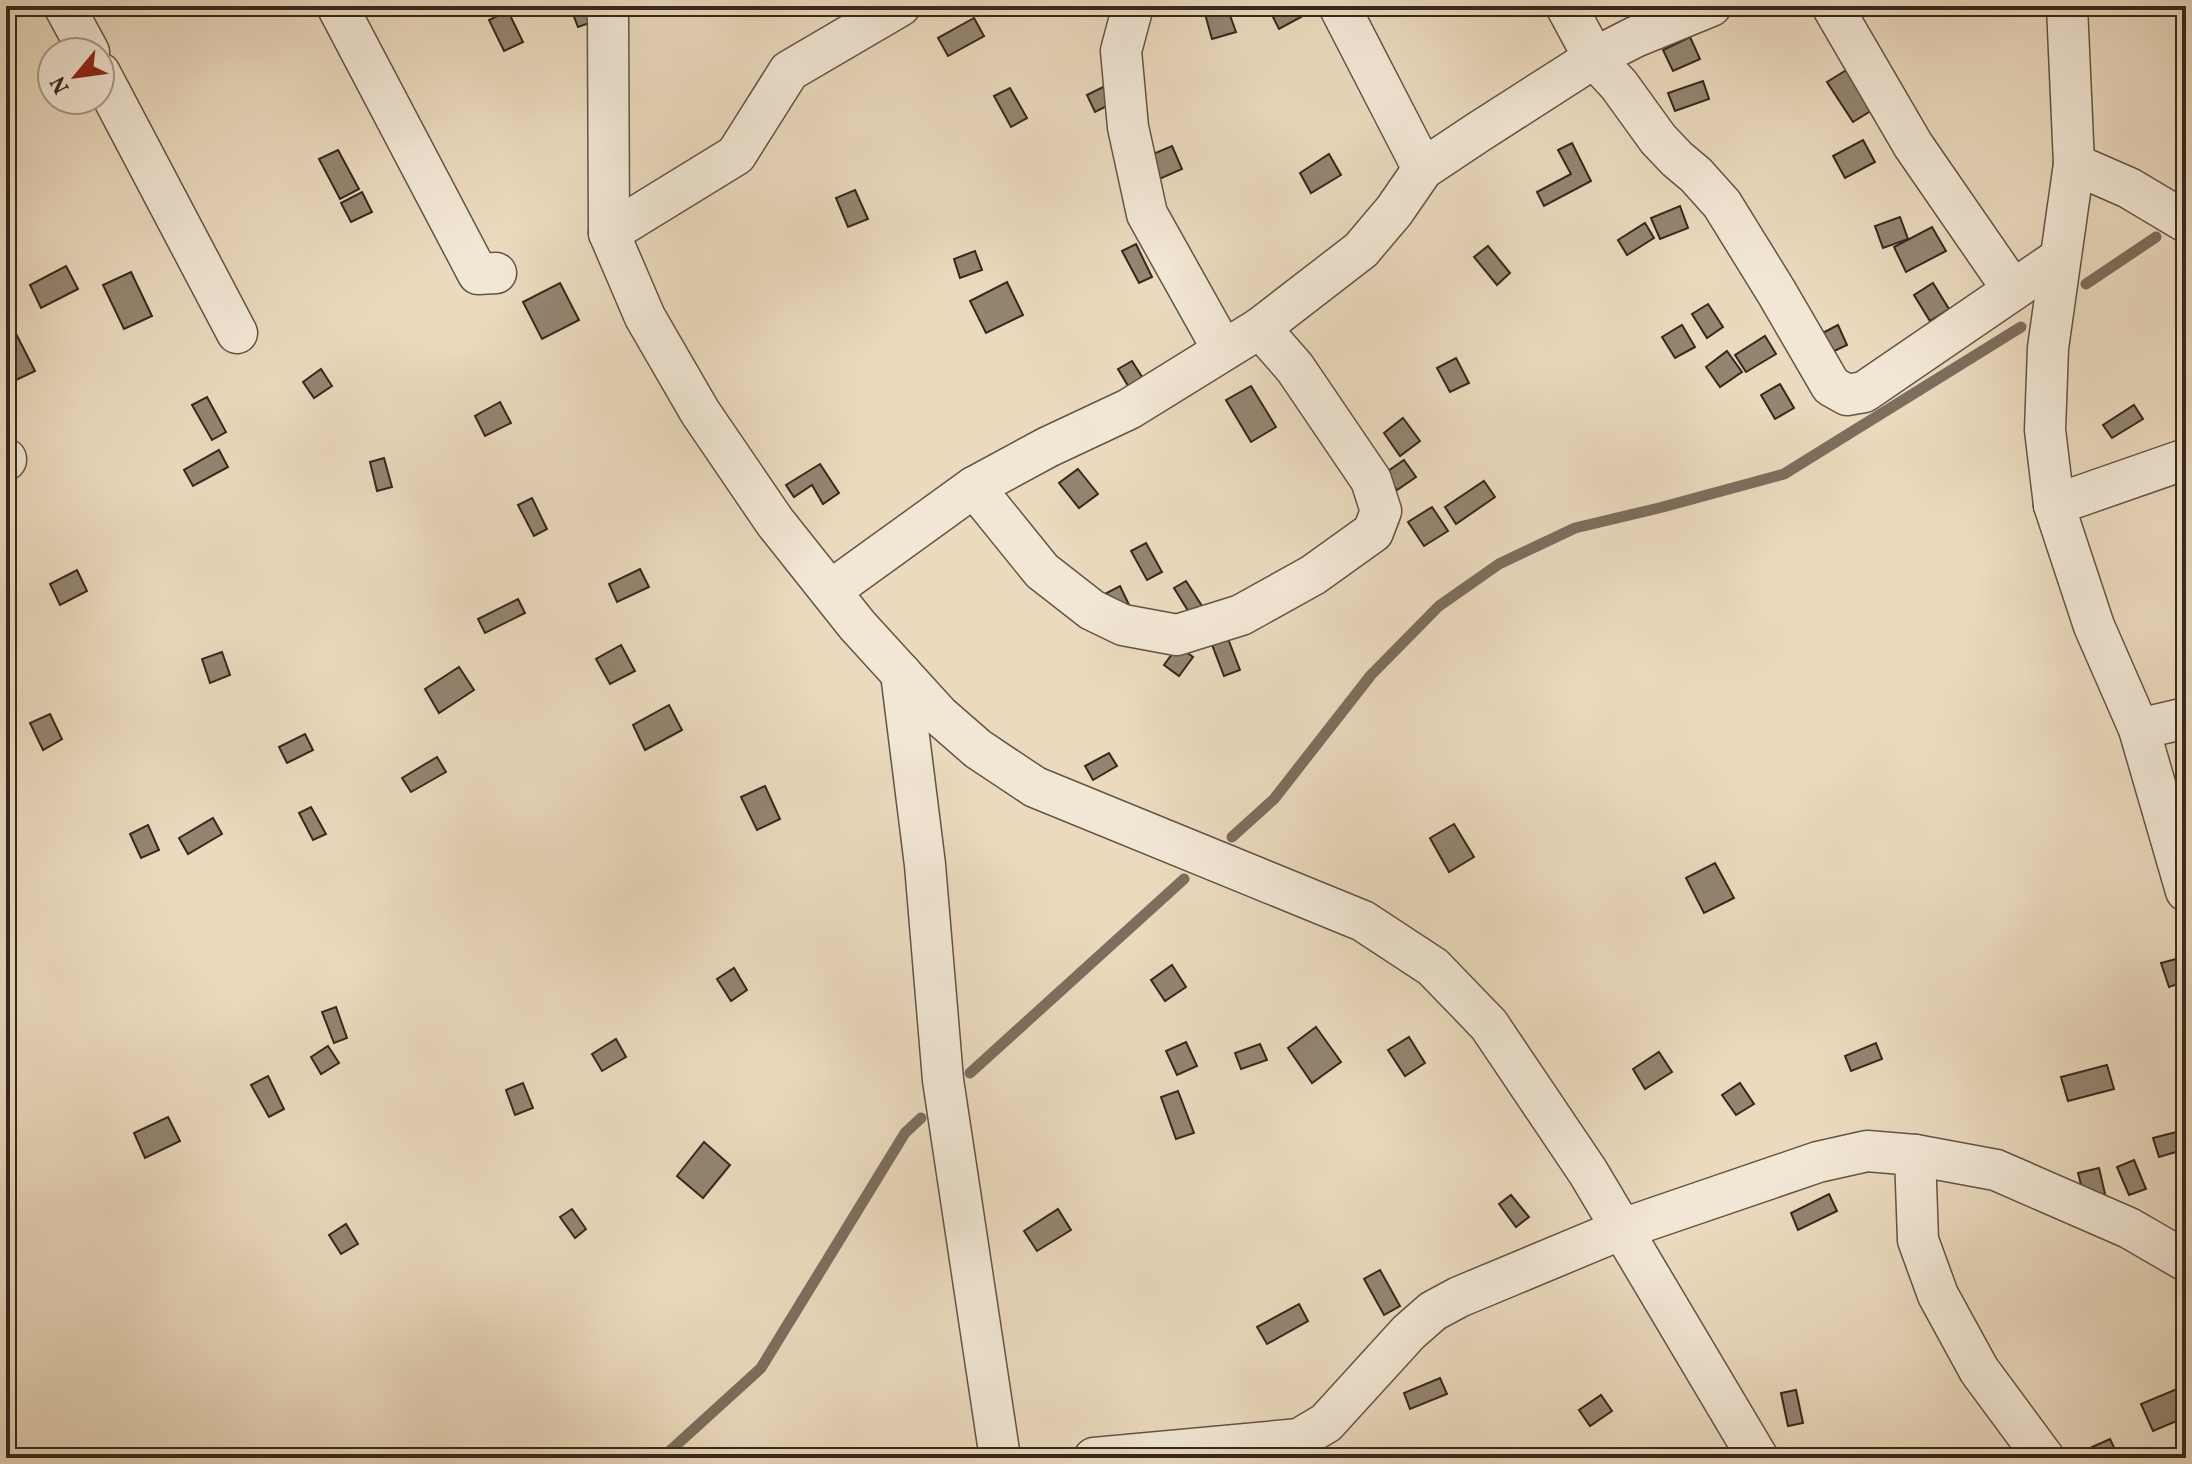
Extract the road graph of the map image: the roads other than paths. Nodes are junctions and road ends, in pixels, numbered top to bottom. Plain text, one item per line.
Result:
1 (64, 6) edge
2 (337, 6) edge
3 (604, 6) edge
4 (1133, 6) edge
5 (1339, 6) edge
6 (1566, 6) edge
7 (1711, 6) edge
8 (1832, 6) edge
9 (2067, 6) edge
10 (887, 9) edge
11 (80, 36) edge
12 (1594, 58) junction
13 (116, 103) edge
14 (2074, 164) junction
15 (1423, 169) junction
16 (2186, 222) edge
17 (609, 233) junction
18 (2060, 258) junction
19 (496, 273) dead end
20 (2013, 290) junction
21 (1260, 328) junction
22 (237, 333) dead end
23 (1223, 350) junction
24 (2186, 459) edge
25 (974, 487) junction
26 (2054, 505) junction
27 (830, 591) junction
28 (901, 673) junction
29 (2186, 718) edge
30 (2139, 729) junction
31 (2186, 891) edge
32 (1915, 1155) junction
33 (1622, 1229) junction
34 (2186, 1261) edge
35 (2030, 1454) edge
36 (1000, 1458) edge
37 (1094, 1458) edge
38 (1758, 1458) edge

1 - 11 street
2 - 19 street
3 - 17 street
4 - 23 street
5 - 15 street
6 - 12 street
7 - 12 street
8 - 20 street
9 - 14 street
10 - 17 street
12 - 15 street
12 - 20 street
13 - 22 street
14 - 16 street
14 - 18 street
15 - 21 street
17 - 27 street
18 - 20 street
18 - 26 street
21 - 23 street
21 - 25 street
23 - 25 street
24 - 26 street
25 - 27 street
26 - 30 street
27 - 28 street
28 - 33 street
28 - 36 street
29 - 30 street
30 - 31 street
32 - 33 street
32 - 34 street
32 - 35 street
33 - 37 street
33 - 38 street

